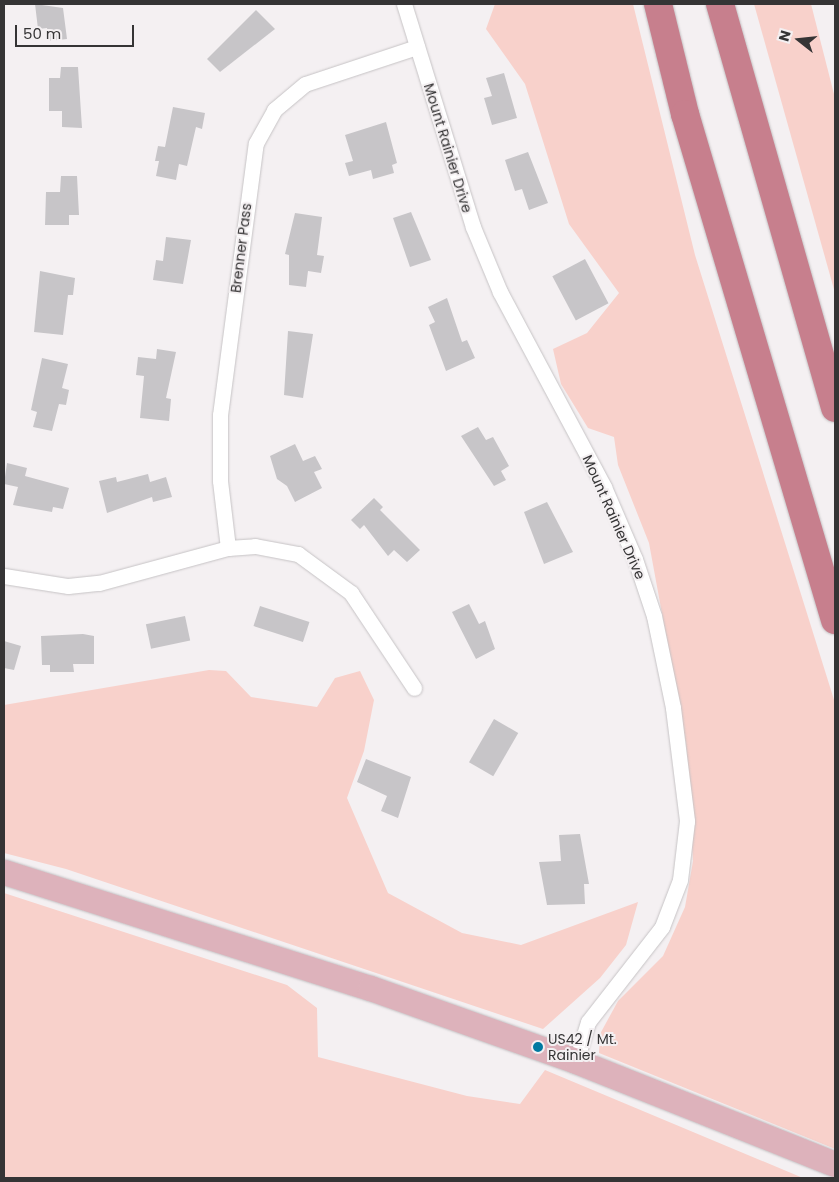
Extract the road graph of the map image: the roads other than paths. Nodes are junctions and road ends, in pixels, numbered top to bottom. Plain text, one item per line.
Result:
1 (404, 4) edge
2 (658, 4) edge
3 (720, 4) edge
4 (417, 47) junction
5 (835, 408) edge
6 (228, 548) junction
7 (4, 576) edge
8 (835, 620) edge
9 (414, 688) dead end
10 (4, 872) edge
11 (576, 1061) junction
12 (835, 1164) edge

1 - 4 street, Mount Rainier Drive
2 - 8 highway
3 - 5 highway
4 - 6 street, Brenner Pass
4 - 11 street, Mount Rainier Drive
6 - 7 street
6 - 9 street
10 - 11 main road
11 - 12 main road

